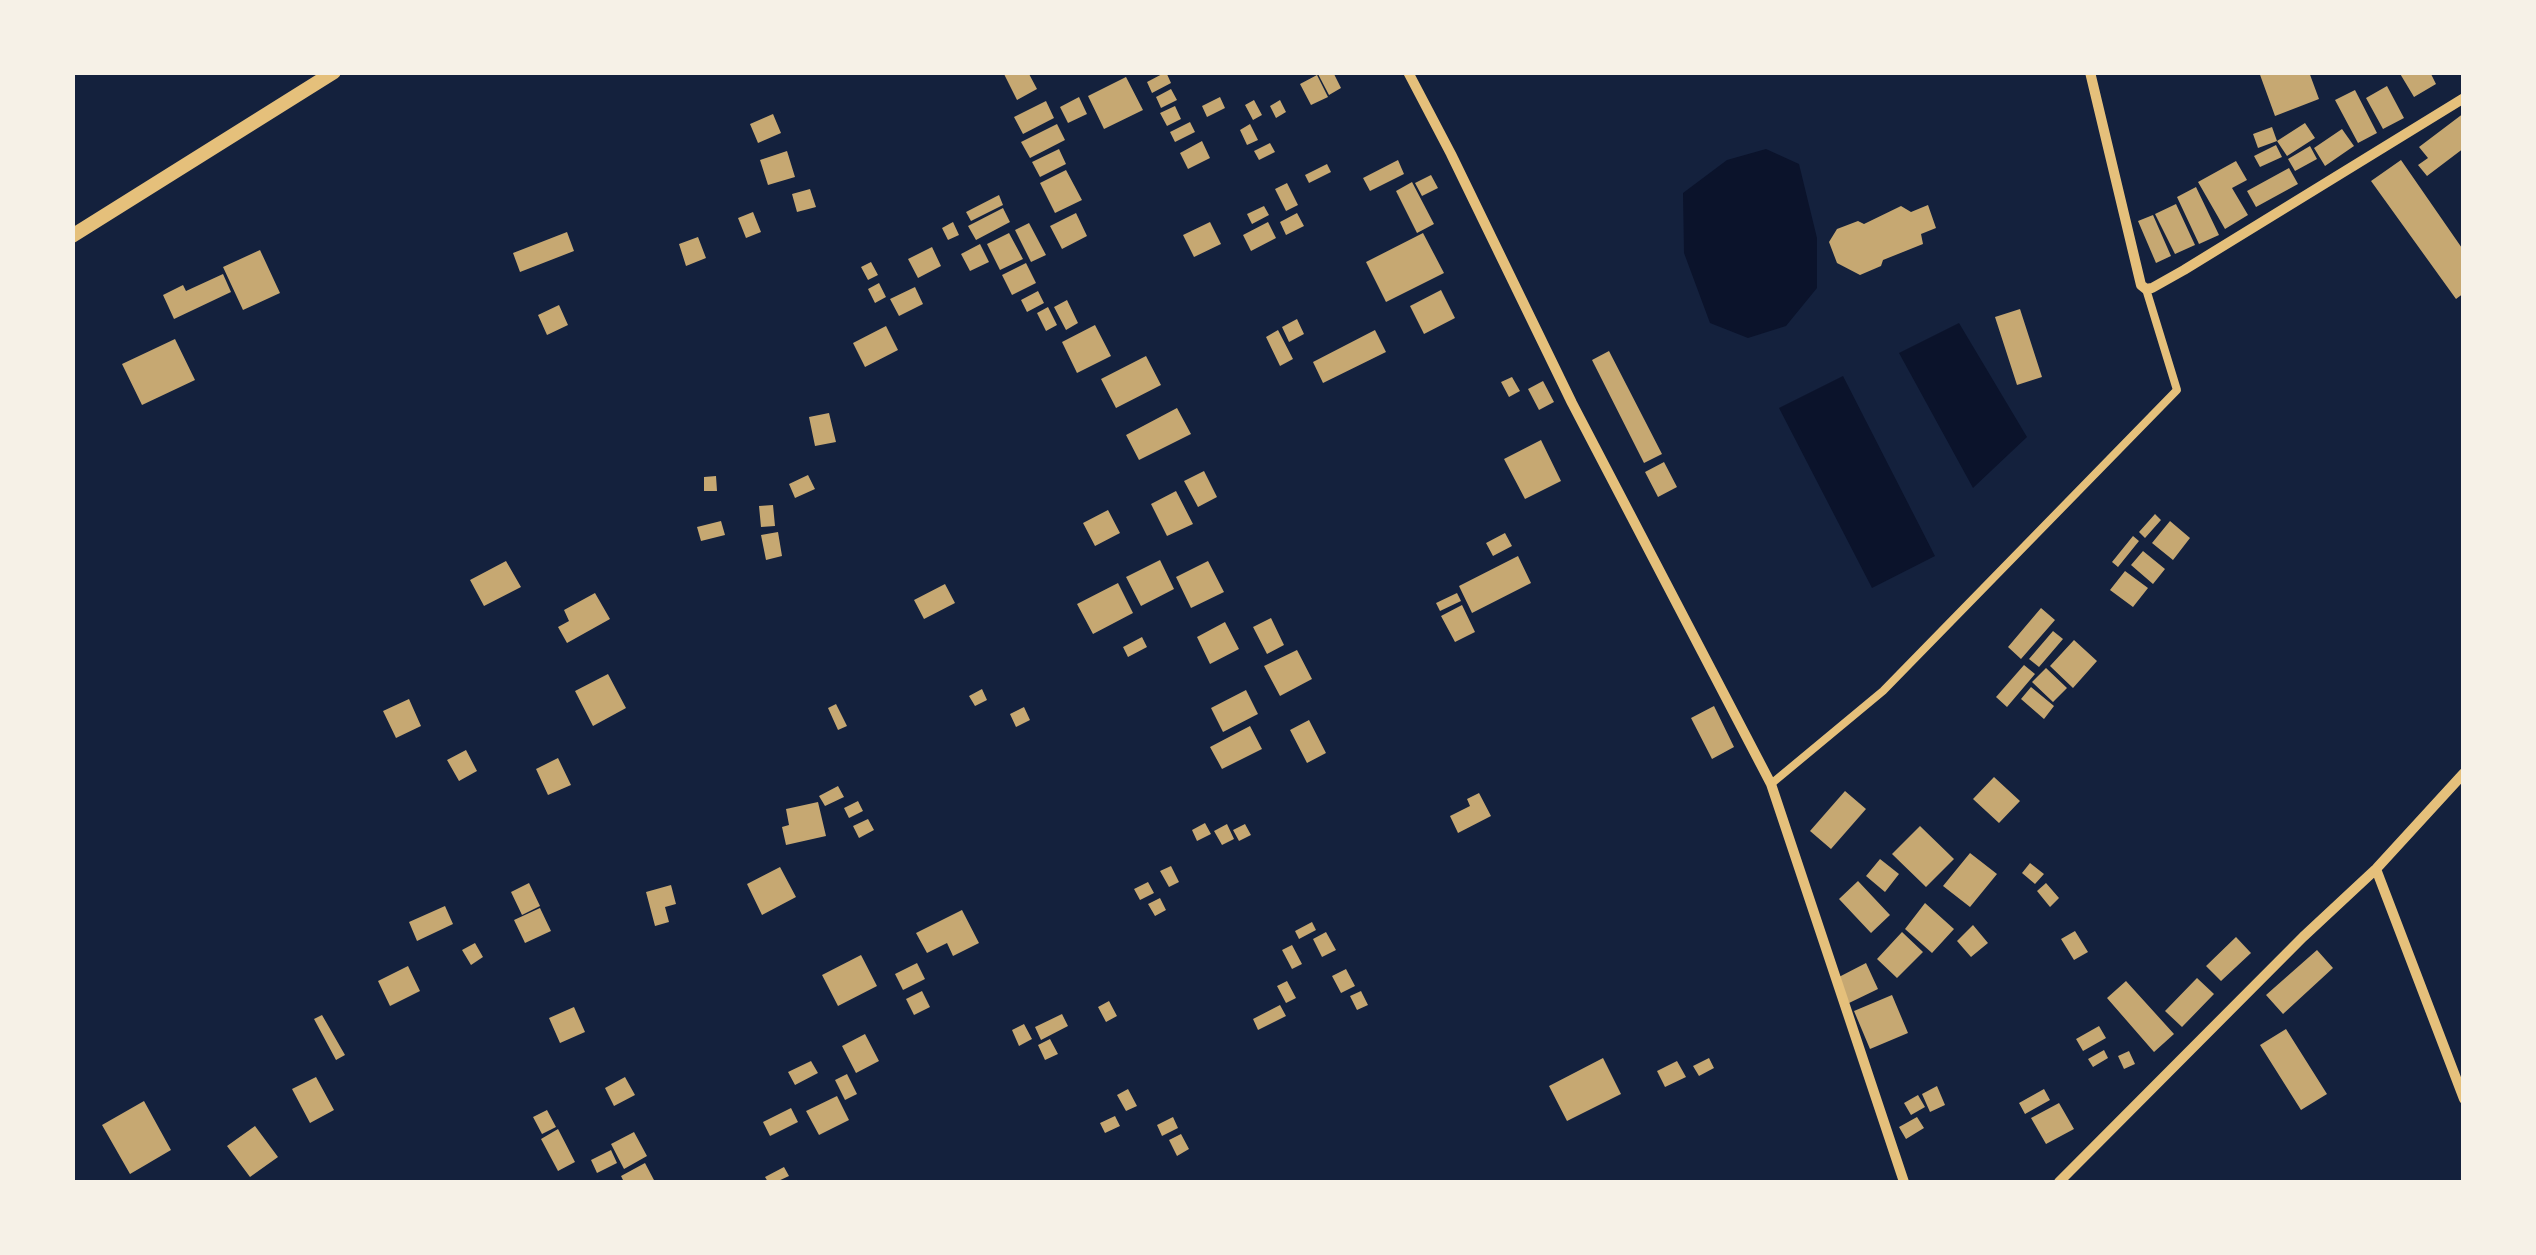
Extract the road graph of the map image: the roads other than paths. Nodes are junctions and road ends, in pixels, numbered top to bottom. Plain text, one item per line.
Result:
1 (334, 72) edge
2 (1408, 72) edge
3 (2090, 72) edge
4 (2464, 98) edge
5 (72, 236) edge
6 (2146, 289) junction
7 (2464, 773) edge
8 (1772, 784) junction
9 (2376, 869) junction
10 (2464, 1099) edge
11 (1904, 1182) edge
12 (2059, 1182) edge

1 - 5 highway
2 - 8 street
3 - 6 street
4 - 6 street
6 - 8 street
7 - 9 street
8 - 11 street
9 - 10 street
9 - 12 street

